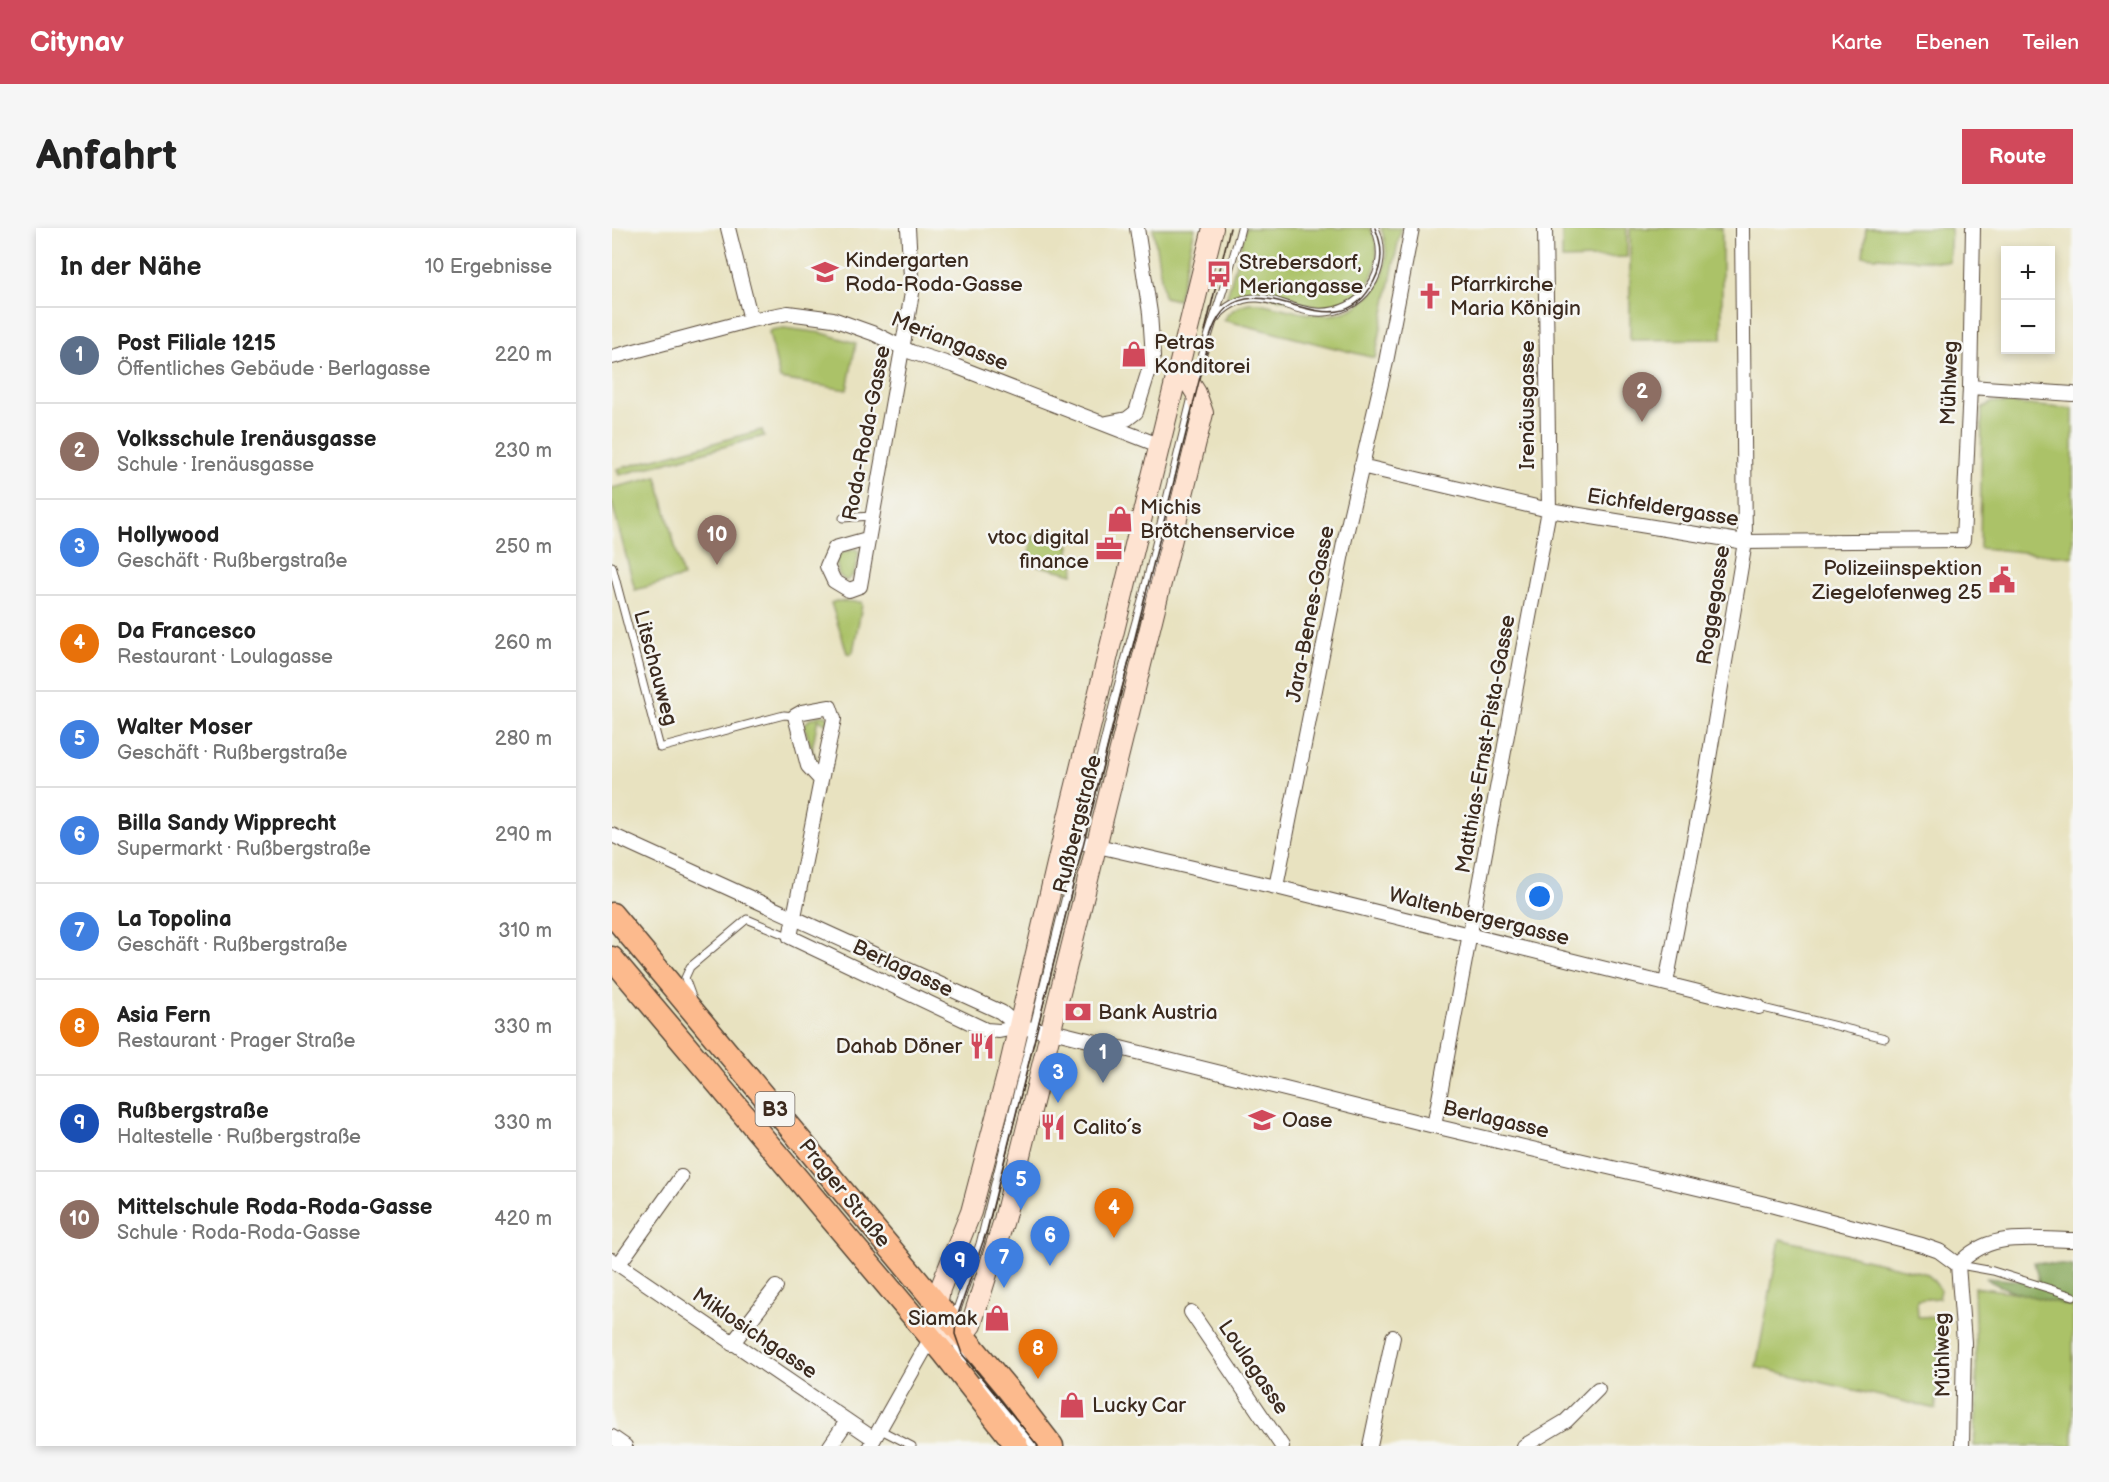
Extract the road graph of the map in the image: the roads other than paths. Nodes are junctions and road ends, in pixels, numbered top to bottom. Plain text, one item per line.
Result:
1 (728, 228) edge
2 (908, 228) edge
3 (1137, 228) edge
4 (1213, 228) edge
5 (1241, 228) edge
6 (1375, 228) edge
7 (1412, 228) edge
8 (1545, 228) edge
9 (1742, 228) edge
10 (1973, 228) edge
11 (751, 320) junction
12 (1212, 322) junction
13 (904, 348) junction
14 (612, 357) edge
15 (1153, 357) junction
16 (1180, 367) junction
17 (1971, 387) junction
18 (1194, 389) junction
19 (2073, 394) edge
20 (1104, 423) junction
21 (1161, 446) junction
22 (1361, 466) junction
23 (1549, 510) junction
24 (871, 516) junction
25 (843, 518) dead end
26 (867, 539) dead end
27 (1963, 540) joint
28 (1745, 542) junction
29 (612, 566) edge
30 (795, 716) junction
31 (821, 780) junction
32 (612, 835) edge
33 (1080, 842) junction
34 (1276, 887) junction
35 (612, 914) edge
36 (795, 917) junction
37 (790, 937) junction
38 (1471, 937) junction
39 (612, 958) edge
40 (1666, 983) junction
41 (1759, 1007) joint
42 (698, 1016) junction
43 (1033, 1029) junction
44 (1885, 1038) dead end
45 (1434, 1126) junction
46 (681, 1177) dead end
47 (2073, 1240) edge
48 (616, 1262) edge
49 (1958, 1264) junction
50 (776, 1287) dead end
51 (2073, 1296) edge
52 (937, 1305) junction
53 (1191, 1312) dead end
54 (950, 1334) junction
55 (1393, 1336) dead end
56 (732, 1344) junction
57 (970, 1369) dead end
58 (977, 1378) dead end
59 (1598, 1389) dead end
60 (847, 1421) junction
61 (612, 1437) edge
62 (875, 1438) edge
63 (625, 1446) edge
64 (830, 1446) edge
65 (912, 1446) edge
66 (1017, 1446) edge
67 (1033, 1446) edge
68 (1052, 1446) edge
69 (1282, 1446) edge
70 (1370, 1446) edge
71 (1524, 1446) edge
72 (1962, 1446) edge

1 - 11 street
2 - 13 street, Roda-Roda-Gasse
3 - 15 street
4 - 16 street, Rußbergstraße
5 - 12 lane
6 - 12 lane
7 - 22 street, Jara-Benes-Gasse
8 - 23 street, Irenäusgasse
9 - 28 street, Roggegasse
10 - 17 street, Mühlweg
11 - 13 street, Meriangasse
11 - 14 street, Meriangasse
12 - 18 lane
13 - 20 street, Meriangasse
13 - 24 street, Roda-Roda-Gasse
15 - 16 street
15 - 20 street
16 - 18 street, Rußbergstraße
16 - 21 street, Rußbergstraße
17 - 19 street
17 - 27 street, Mühlweg
18 - 33 street, Rußbergstraße
20 - 21 street, Meriangasse
21 - 33 street, Rußbergstraße
22 - 23 street, Eichfeldergasse
22 - 34 street, Jara-Benes-Gasse
23 - 28 street, Eichfeldergasse
23 - 38 street, Matthias-Ernst-Pista-Gasse
24 - 25 lane
24 - 26 street, Roda-Roda-Gasse
27 - 28 street, Eichfeldergasse
28 - 40 street, Roggegasse
29 - 30 lane, Litschauweg
30 - 31 street
30 - 31 street
31 - 36 street
32 - 36 street, Berlagasse
33 - 34 street, Waltenbergergasse
33 - 43 street, Rußbergstraße
33 - 43 street, Rußbergstraße
34 - 38 street, Waltenbergergasse
35 - 42 main road, Prager Straße / B3
36 - 37 street
36 - 43 street, Berlagasse
37 - 42 lane
37 - 43 street, Berlagasse
38 - 40 street, Waltenbergergasse
38 - 45 street, Matthias-Ernst-Pista-Gasse
39 - 54 main road, Prager Straße / B3
40 - 41 street, Waltenbergergasse
41 - 44 lane, Waltenbergergasse
42 - 52 main road, Prager Straße / B3
43 - 45 street, Berlagasse
43 - 52 street, Rußbergstraße
43 - 54 street, Rußbergstraße
45 - 49 street, Berlagasse
46 - 48 street
47 - 49 street
48 - 56 street, Miklosichgasse
49 - 51 lane
49 - 72 street, Mühlweg
50 - 56 street
52 - 54 main road, Prager Straße / B3
53 - 69 street, Loulagasse
54 - 57 lane
54 - 62 street
54 - 66 main road, Prager Straße / B3
54 - 68 main road, Prager Straße / B3
55 - 70 street
56 - 60 street, Miklosichgasse
58 - 67 lane
59 - 71 street
60 - 62 street, Miklosichgasse
60 - 64 street
61 - 63 street
62 - 65 lane

